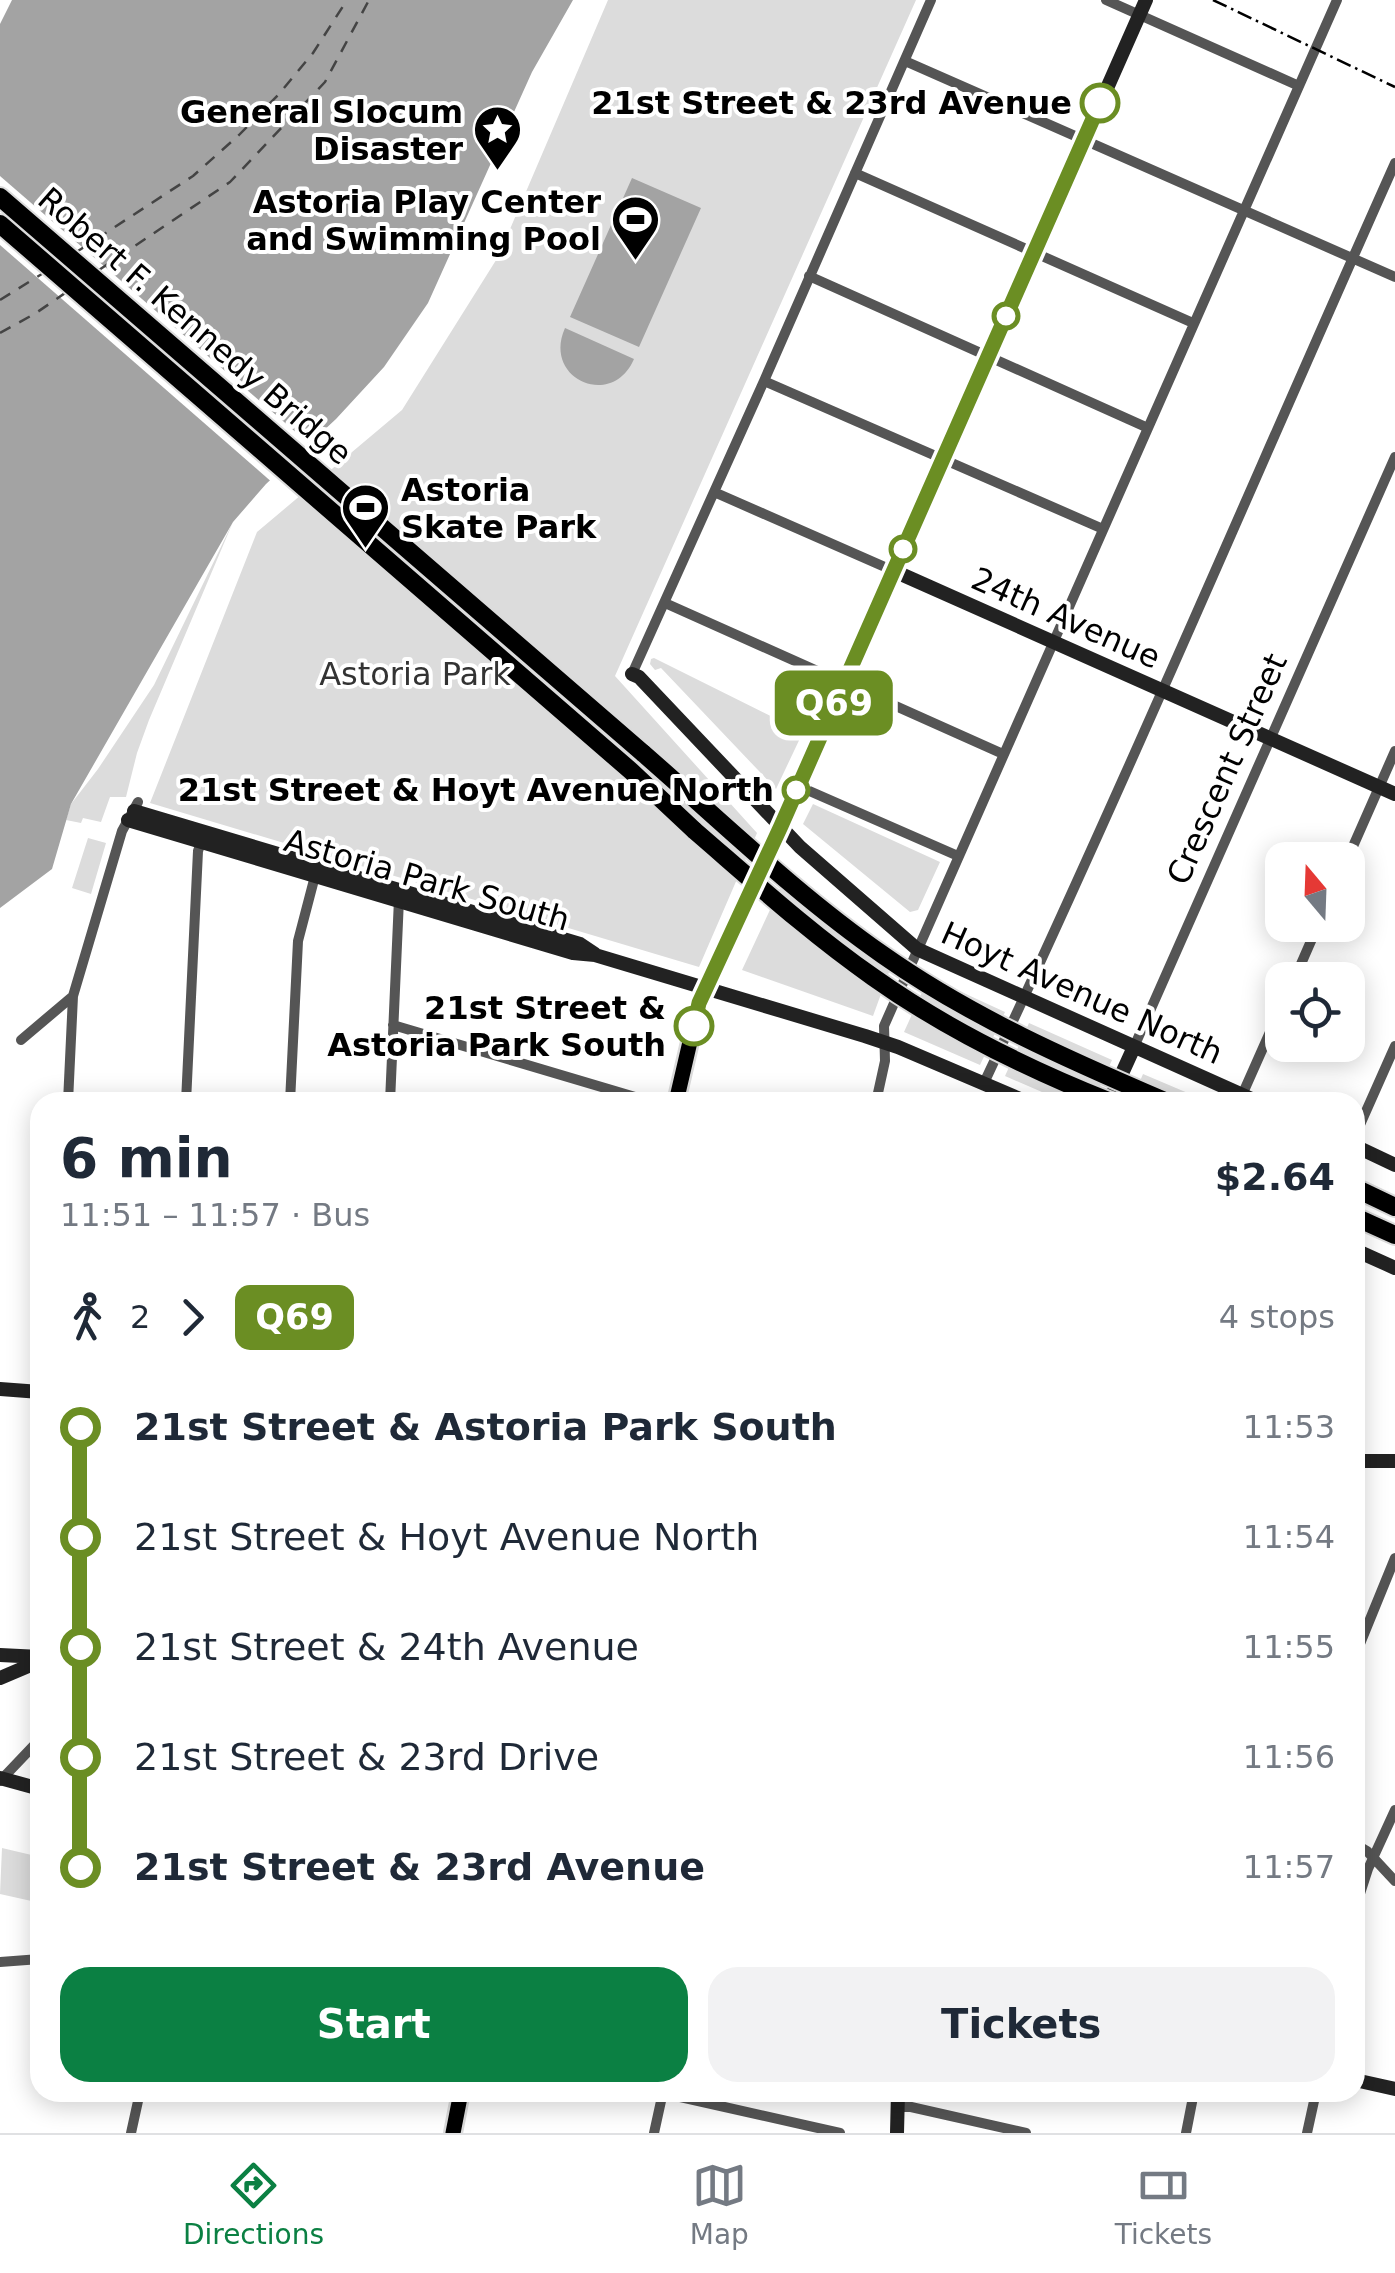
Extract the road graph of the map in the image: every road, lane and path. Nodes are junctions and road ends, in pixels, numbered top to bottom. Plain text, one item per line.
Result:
1 (932, 0) edge
2 (1106, 0) edge
3 (1146, 0) edge
4 (1337, 0) edge
5 (1139, 15) junction
6 (905, 61) junction
7 (1299, 86) junction
8 (1084, 140) junction
9 (1395, 163) edge
10 (855, 172) junction
11 (0, 197) edge
12 (1244, 210) junction
13 (0, 224) edge
14 (1034, 252) junction
15 (1353, 258) junction
16 (809, 276) junction
17 (1395, 277) edge
18 (1194, 323) junction
19 (988, 357) junction
20 (764, 382) junction
21 (1148, 428) junction
22 (1395, 457) edge
23 (943, 459) junction
24 (714, 492) junction
25 (1103, 529) junction
26 (894, 571) junction
27 (664, 603) junction
28 (1052, 642) junction
29 (632, 674) joint
30 (843, 682) junction
31 (1162, 691) junction
32 (1270, 739) junction
33 (1395, 750) edge
34 (1003, 754) junction
35 (798, 786) junction
36 (1379, 787) junction
37 (1395, 794) edge
38 (134, 811) joint
39 (781, 826) junction
40 (203, 837) junction
41 (1354, 842) edge
42 (958, 856) junction
43 (315, 876) junction
44 (400, 896) junction
45 (917, 949) junction
46 (706, 988) junction
47 (74, 996) junction
48 (1024, 998) junction
49 (394, 1025) junction
50 (21, 1040) dead end
51 (884, 1042) junction
52 (1265, 1044) edge
53 (1395, 1046) edge
54 (1134, 1047) junction
55 (984, 1083) junction
56 (69, 1092) edge
57 (186, 1092) edge
58 (290, 1092) edge
59 (391, 1092) edge
60 (618, 1092) edge
61 (679, 1092) edge
62 (878, 1092) edge
63 (1004, 1092) edge
64 (1086, 1092) edge
65 (1114, 1092) edge
66 (1144, 1092) edge
67 (1227, 1092) edge
68 (1244, 1092) edge
69 (1365, 1114) edge
70 (1365, 1150) edge
71 (1395, 1164) edge
72 (1365, 1188) edge
73 (1365, 1190) edge
74 (1395, 1195) edge
75 (1395, 1206) edge
76 (1365, 1211) edge
77 (1365, 1224) edge
78 (1395, 1224) edge
79 (1395, 1238) edge
80 (1365, 1254) edge
81 (1395, 1268) edge
82 (0, 1389) edge
83 (30, 1391) edge
84 (1365, 1460) edge
85 (1395, 1461) edge
86 (1395, 1558) edge
87 (1365, 1632) edge
88 (0, 1656) edge
89 (30, 1658) edge
90 (30, 1664) edge
91 (2, 1677) edge
92 (30, 1749) edge
93 (0, 1780) edge
94 (30, 1787) edge
95 (1395, 1810) edge
96 (1365, 1851) edge
97 (1374, 1858) junction
98 (1365, 1878) edge
99 (1395, 1882) edge
100 (30, 1960) edge
101 (0, 1962) edge
102 (1365, 2082) edge
103 (1395, 2089) edge
104 (138, 2102) edge
105 (459, 2102) edge
106 (659, 2102) edge
107 (701, 2102) edge
108 (898, 2102) edge
109 (902, 2102) edge
110 (1192, 2102) edge
111 (1314, 2102) edge
112 (130, 2133) edge
113 (452, 2133) edge
114 (654, 2133) edge
115 (840, 2133) edge
116 (897, 2133) edge
117 (1026, 2133) edge
118 (1186, 2133) edge
119 (1307, 2133) edge

1 - 6 street
2 - 5 street
3 - 5 street
4 - 7 street
5 - 7 street
5 - 8 street
6 - 8 street
6 - 10 street
7 - 12 street
8 - 12 street
8 - 14 street
9 - 15 street
10 - 14 street
10 - 16 street
11 - 66 highway, Robert F. Kennedy Bridge, bridge
12 - 15 street
12 - 18 street
13 - 64 highway, Robert F. Kennedy Bridge, bridge
14 - 18 street
14 - 19 street
15 - 17 street
15 - 31 street
16 - 19 street
16 - 20 street
18 - 21 street
19 - 21 street
19 - 23 street
20 - 23 street
20 - 24 street
21 - 25 street
22 - 32 street, Crescent Street
23 - 25 street
23 - 26 street
24 - 26 street, 24th Avenue
24 - 27 street
25 - 28 street
26 - 28 street, 24th Avenue
26 - 30 street
27 - 29 street
27 - 30 street
28 - 31 street, 24th Avenue
28 - 34 street
29 - 39 street, Hoyt Avenue North
30 - 34 street
30 - 35 street
31 - 32 street, 24th Avenue
31 - 48 street
32 - 36 street, 24th Avenue
32 - 54 street, Crescent Street
33 - 36 street
34 - 42 street
35 - 39 street
35 - 42 street
36 - 37 street, 24th Avenue
36 - 41 street
38 - 40 street, Astoria Park South
38 - 47 street
39 - 45 street, Hoyt Avenue North
39 - 46 street
40 - 43 street, Astoria Park South
40 - 44 street, Astoria Park South
40 - 57 street
42 - 45 street
43 - 44 street, Astoria Park South
43 - 58 street
44 - 46 street, Astoria Park South
44 - 49 street
45 - 48 street, Hoyt Avenue North
45 - 51 street
46 - 51 street, Astoria Park South
46 - 61 main road
47 - 50 street
47 - 56 street
48 - 54 street, Hoyt Avenue North
48 - 55 street
49 - 59 street
49 - 60 street
51 - 55 street, Astoria Park South
51 - 62 street
52 - 68 street
53 - 69 street
54 - 65 street, Crescent Street
54 - 67 street, Hoyt Avenue North
55 - 63 street, Astoria Park South
70 - 71 street
72 - 74 highway
73 - 75 highway
76 - 78 highway
77 - 79 highway
80 - 81 street
82 - 83 street
84 - 85 street
86 - 87 street
88 - 89 street
88 - 91 street
90 - 91 street
92 - 93 street
93 - 94 street
95 - 97 street
96 - 97 street
97 - 98 street
97 - 99 street
100 - 101 street
102 - 103 street
104 - 112 street
105 - 113 main road
106 - 114 street
107 - 115 street
108 - 116 street
109 - 117 street
110 - 118 street
111 - 119 street

